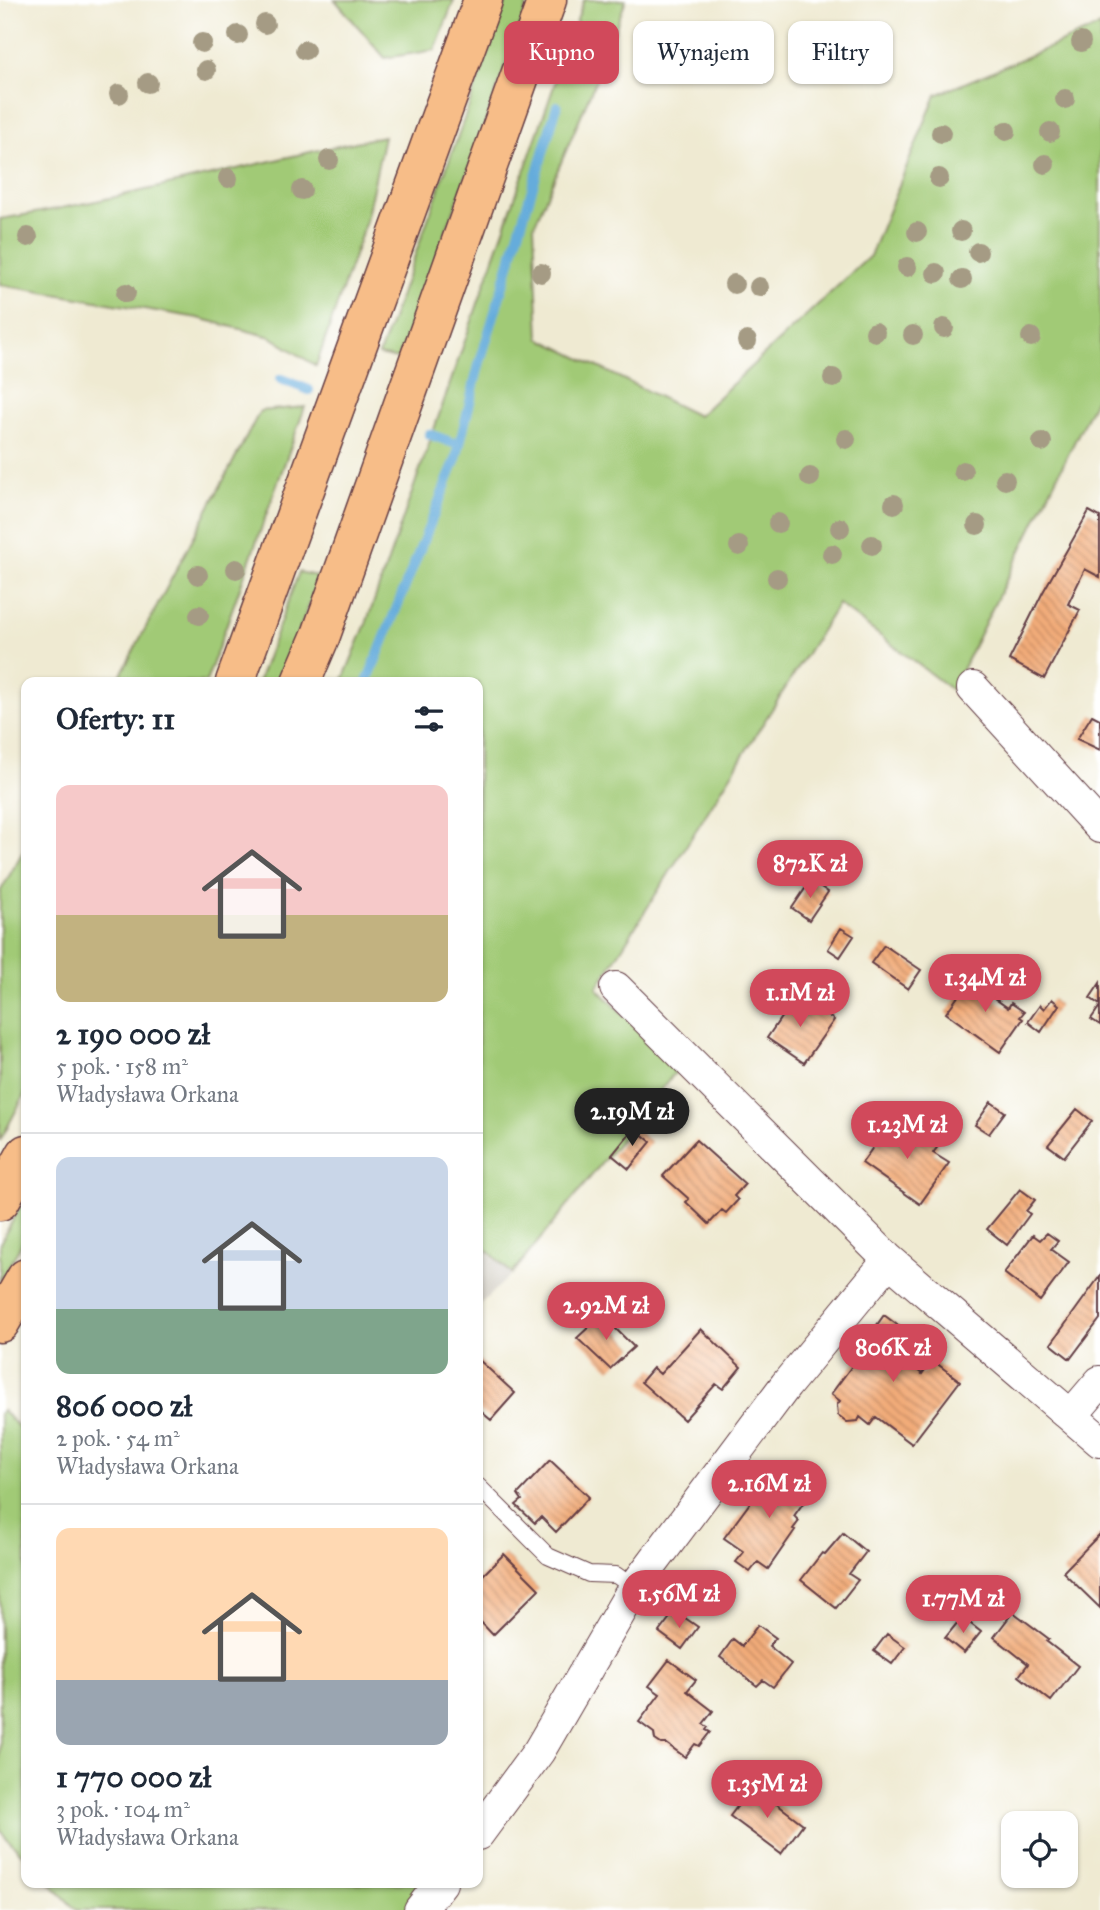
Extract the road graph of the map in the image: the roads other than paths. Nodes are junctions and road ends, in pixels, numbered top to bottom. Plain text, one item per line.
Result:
1 (483, 0) edge
2 (547, 0) edge
3 (237, 677) edge
4 (303, 677) edge
5 (973, 688) dead end
6 (1100, 827) edge
7 (616, 988) dead end
8 (21, 1163) edge
9 (0, 1201) edge
10 (889, 1260) junction
11 (21, 1287) edge
12 (0, 1323) edge
13 (1100, 1382) edge
14 (1071, 1416) junction
15 (1100, 1441) edge
16 (483, 1491) edge
17 (634, 1588) junction
18 (483, 1828) edge
19 (437, 1888) edge
20 (420, 1910) edge

1 - 3 main road
2 - 4 main road
5 - 6 street
7 - 10 street
8 - 9 main road
10 - 14 street
10 - 17 street
11 - 12 main road
13 - 14 street
14 - 15 street
16 - 17 lane
17 - 18 street
19 - 20 street

